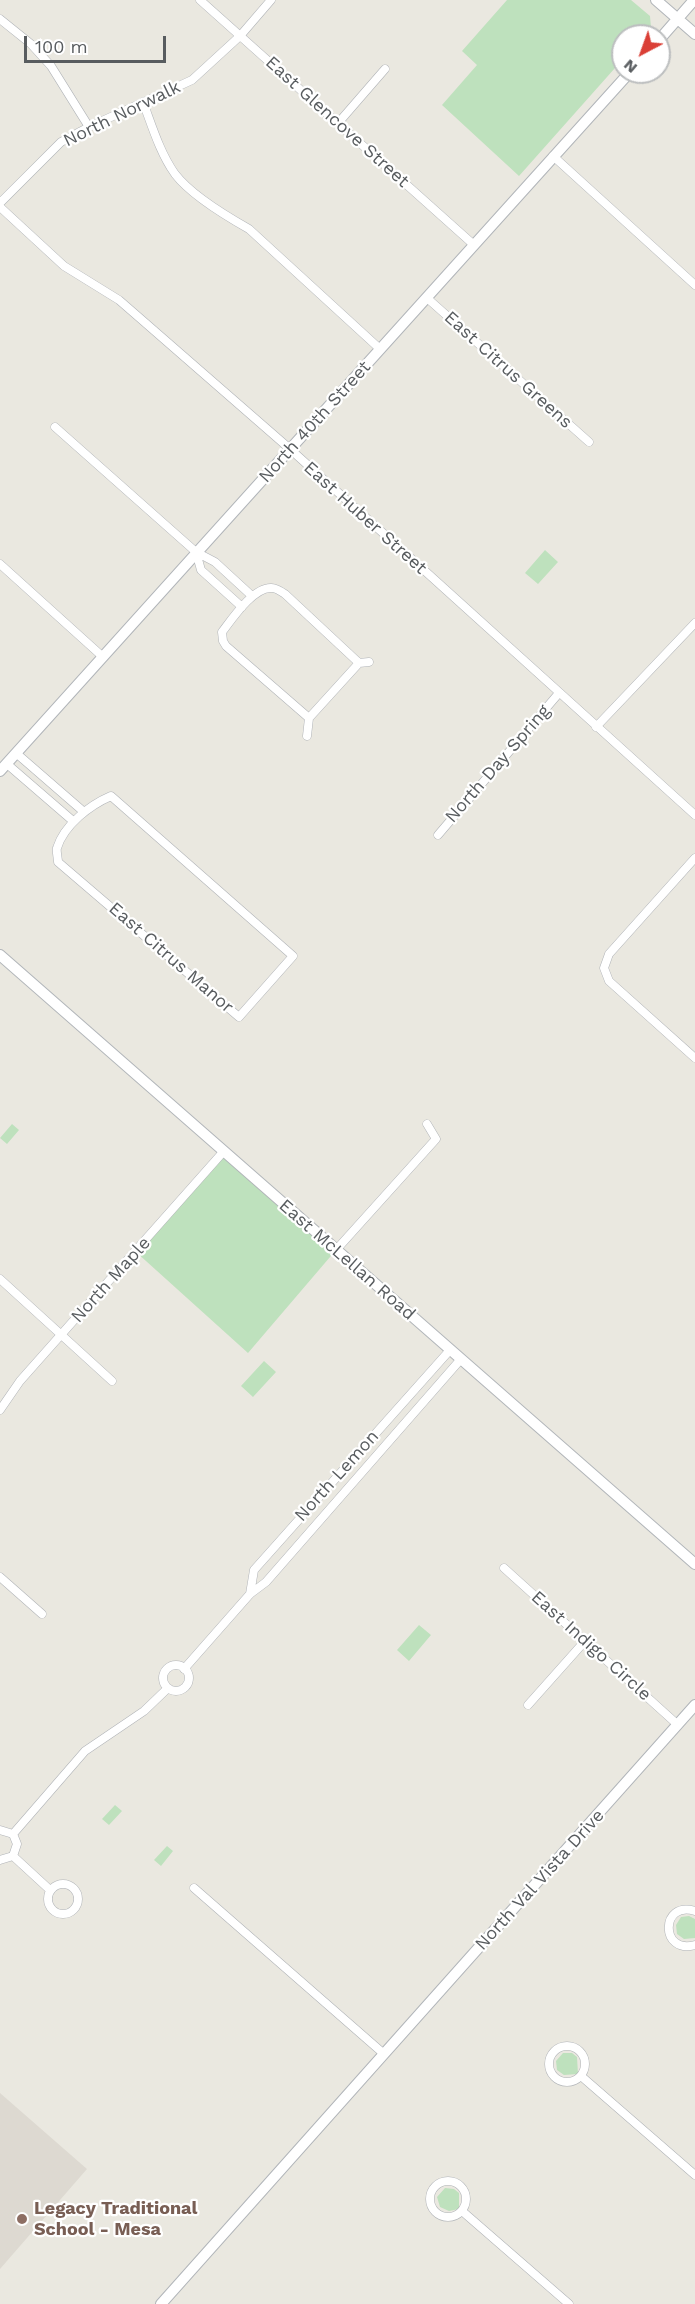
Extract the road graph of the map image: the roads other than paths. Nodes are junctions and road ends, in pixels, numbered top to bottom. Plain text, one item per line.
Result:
1 (200, 0) edge
2 (271, 0) edge
3 (656, 0) edge
4 (694, 0) edge
5 (0, 19) edge
6 (678, 19) junction
7 (671, 27) edge
8 (695, 34) edge
9 (240, 36) junction
10 (385, 69) dead end
11 (619, 84) edge
12 (143, 102) junction
13 (339, 122) junction
14 (89, 127) junction
15 (553, 156) junction
16 (0, 205) edge
17 (474, 245) junction
18 (695, 285) edge
19 (426, 298) junction
20 (380, 349) junction
21 (55, 427) dead end
22 (589, 442) dead end
23 (290, 450) junction
24 (196, 552) junction
25 (0, 564) edge
26 (235, 580) junction
27 (225, 592) junction
28 (252, 596) junction
29 (242, 607) junction
30 (695, 623) edge
31 (103, 657) junction
32 (369, 662) dead end
33 (358, 663) junction
34 (559, 693) junction
35 (309, 718) junction
36 (596, 727) junction
37 (307, 736) dead end
38 (16, 753) junction
39 (2, 767) edge
40 (84, 812) junction
41 (695, 815) edge
42 (73, 821) junction
43 (438, 835) dead end
44 (695, 858) edge
45 (0, 955) edge
46 (695, 1058) edge
47 (427, 1124) dead end
48 (224, 1151) junction
49 (336, 1250) junction
50 (0, 1279) edge
51 (62, 1335) junction
52 (450, 1350) junction
53 (461, 1359) junction
54 (429, 1376) junction
55 (112, 1381) dead end
56 (438, 1385) junction
57 (414, 1392) junction
58 (424, 1401) junction
59 (0, 1410) edge
60 (385, 1423) junction
61 (396, 1433) junction
62 (289, 1530) junction
63 (301, 1541) junction
64 (695, 1564) edge
65 (504, 1568) dead end
66 (0, 1577) edge
67 (250, 1594) junction
68 (42, 1614) dead end
69 (585, 1641) junction
70 (184, 1669) junction
71 (168, 1688) junction
72 (528, 1705) dead end
73 (695, 1705) edge
74 (678, 1725) junction
75 (0, 1830) edge
76 (13, 1834) junction
77 (13, 1856) junction
78 (0, 1860) edge
79 (194, 1888) dead end
80 (50, 1890) junction
81 (695, 1911) edge
82 (695, 1945) edge
83 (384, 2054) junction
84 (581, 2076) junction
85 (695, 2175) edge
86 (462, 2211) junction
87 (161, 2304) edge
88 (569, 2304) edge

1 - 9 street, East Glencove Street
2 - 9 street, North Norwalk
3 - 6 street
4 - 6 street
5 - 14 street
6 - 7 street
6 - 8 street
9 - 12 street, North Norwalk
9 - 13 street, East Glencove Street
10 - 13 street
11 - 15 street, North 40th Street
12 - 14 street, North Norwalk
12 - 20 street
13 - 17 street, East Glencove Street
14 - 16 street, North Norwalk
15 - 17 street, North 40th Street
15 - 18 street
16 - 23 street, East Huber Street
17 - 19 street, North 40th Street
19 - 20 street, North 40th Street
19 - 22 street, East Citrus Greens
20 - 23 street, North 40th Street
21 - 24 street
23 - 24 street, North 40th Street
23 - 34 street, East Huber Street
24 - 26 street
24 - 27 street
24 - 31 street, North 40th Street
25 - 31 street
26 - 27 street
26 - 28 street
27 - 29 street
28 - 29 street
28 - 33 street
29 - 35 street
30 - 36 street
31 - 38 street, North 40th Street
32 - 33 street
33 - 35 street
34 - 36 street, East Huber Street
34 - 43 street, North Day Spring
35 - 37 street
36 - 41 street, East Huber Street
38 - 39 street, North 40th Street
38 - 40 street
39 - 42 street
40 - 42 street, East Citrus Manor
40 - 42 street, East Citrus Manor
44 - 46 street
45 - 48 street, East McLellan Road
47 - 49 street
48 - 49 street, East McLellan Road
48 - 51 street, North Maple
49 - 52 street, East McLellan Road
50 - 51 street
51 - 55 street
51 - 59 street, North Maple
52 - 53 street, East McLellan Road
52 - 54 street, North Lemon
53 - 56 street, North Lemon
53 - 64 street, East McLellan Road
54 - 56 street
54 - 57 street, North Lemon
56 - 58 street, North Lemon
57 - 58 street
57 - 60 street, North Lemon
58 - 61 street, North Lemon
60 - 61 street, North Lemon
60 - 62 street, North Lemon
61 - 63 street, North Lemon
62 - 63 street, North Lemon
62 - 67 street, North Lemon
63 - 67 street, North Lemon
65 - 69 street, East Indigo Circle
66 - 68 street
67 - 70 street, North Lemon
69 - 72 street
69 - 74 street, East Indigo Circle
70 - 71 street
70 - 71 street
71 - 76 street
73 - 74 street, North Val Vista Drive
74 - 83 street, North Val Vista Drive
75 - 76 street
76 - 77 street
77 - 78 street
77 - 80 street
79 - 83 street
80 - 80 street
81 - 82 street
83 - 87 street, North Val Vista Drive
84 - 84 street
84 - 85 street
86 - 86 street
86 - 88 street

